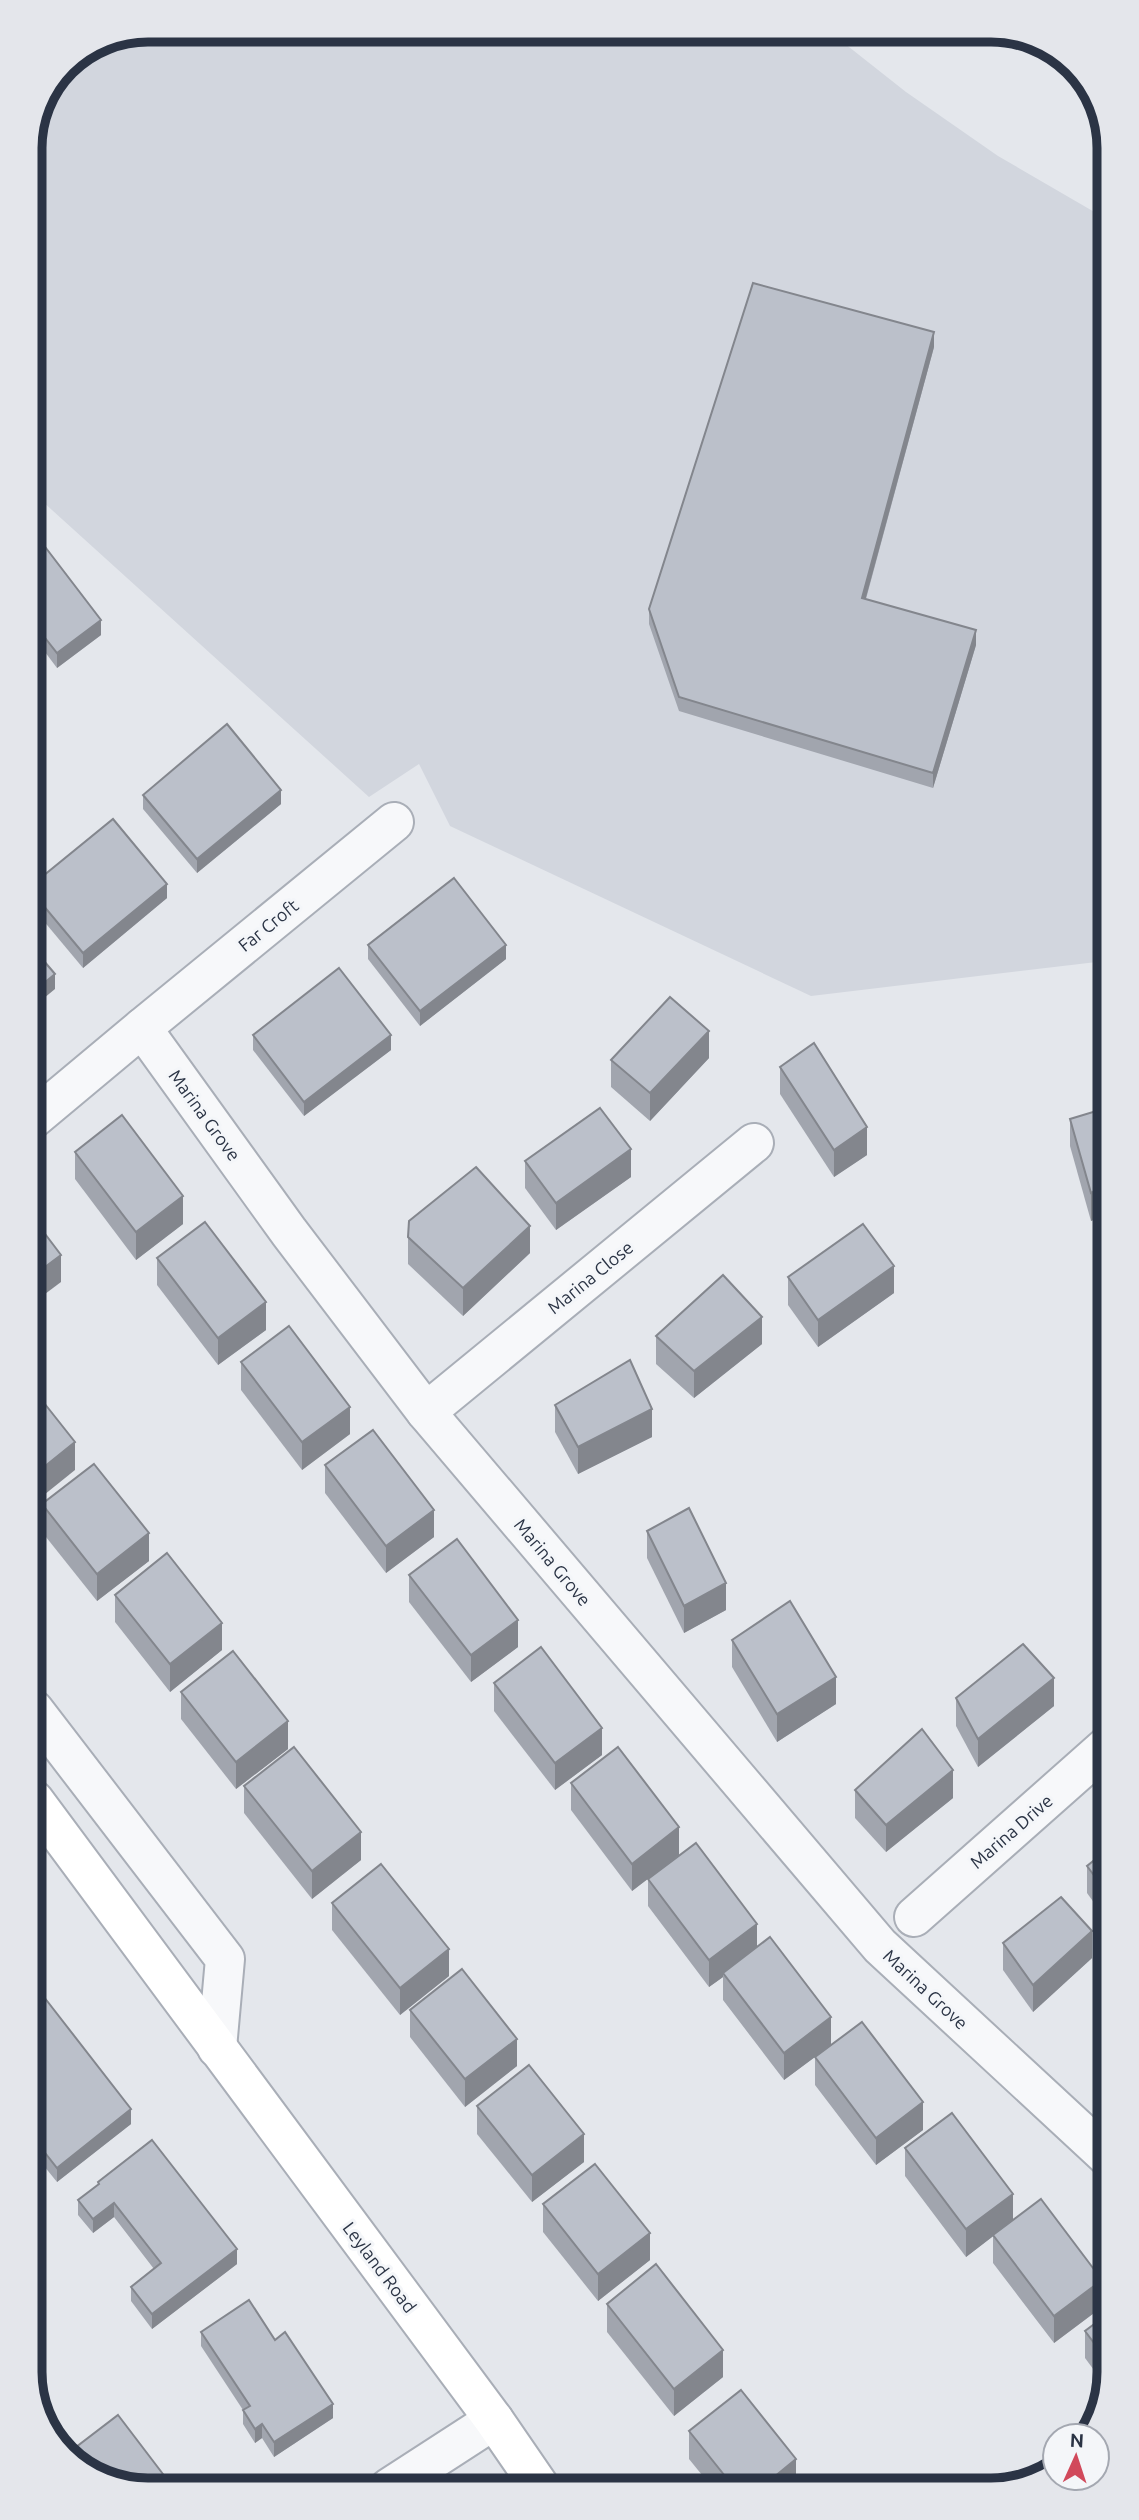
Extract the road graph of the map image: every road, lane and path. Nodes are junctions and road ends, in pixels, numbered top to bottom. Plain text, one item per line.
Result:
1 (394, 821) dead end
2 (142, 1028) junction
3 (42, 1111) edge
4 (754, 1143) dead end
5 (426, 1412) junction
6 (42, 1720) edge
7 (1097, 1755) edge
8 (42, 1811) edge
9 (914, 1917) dead end
10 (216, 2048) junction
11 (1097, 2147) edge
12 (494, 2420) junction
13 (404, 2478) edge
14 (534, 2478) edge

1 - 2 street, Far Croft
2 - 3 street
2 - 5 street, Marina Grove
4 - 5 street, Marina Close
5 - 11 street, Marina Grove
6 - 10 street
7 - 9 street, Marina Drive
8 - 10 main road, Leyland Road
10 - 12 main road, Leyland Road
12 - 13 street
12 - 14 main road, Leyland Road

